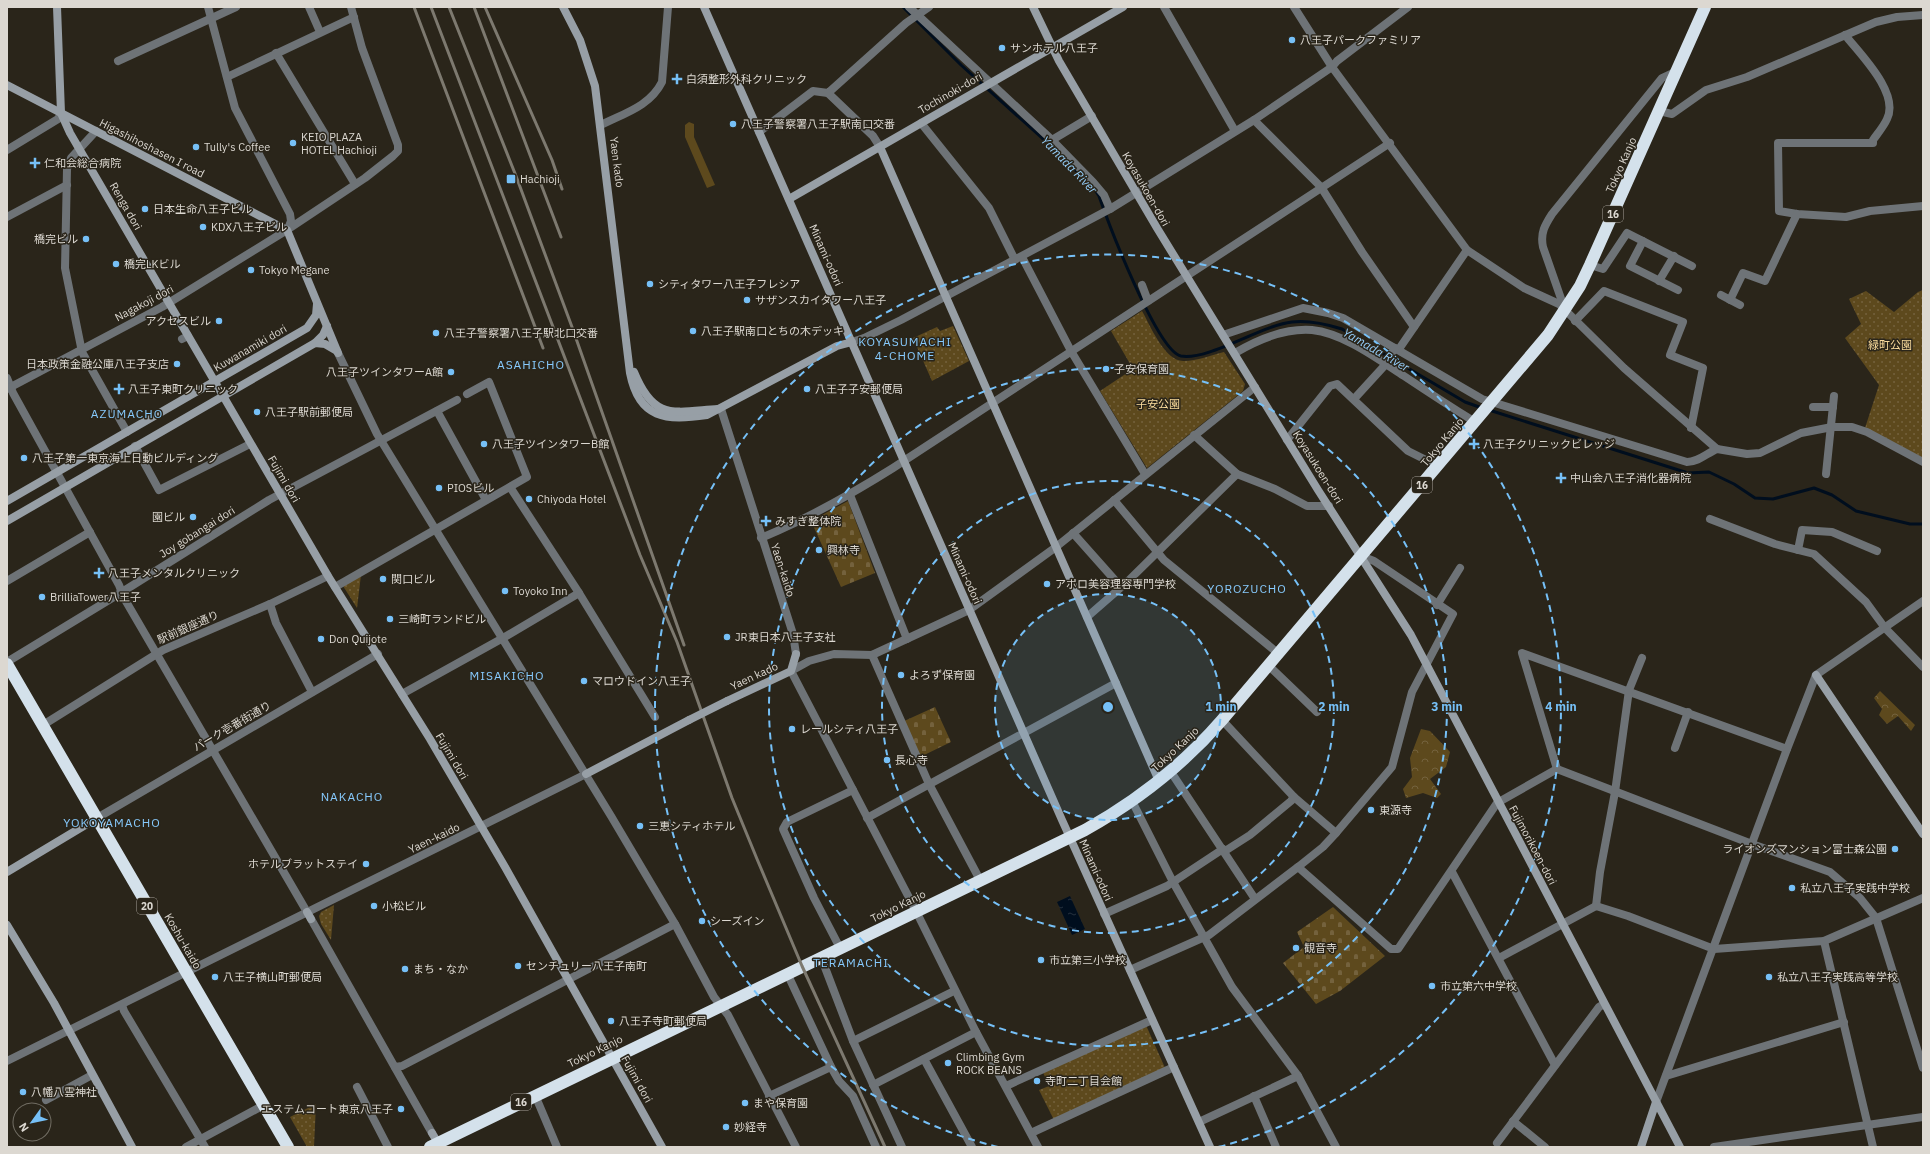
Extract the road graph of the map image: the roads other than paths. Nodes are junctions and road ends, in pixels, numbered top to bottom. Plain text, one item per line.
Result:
1 (57, 7) edge
2 (208, 7) edge
3 (236, 7) edge
4 (309, 7) edge
5 (352, 7) edge
6 (563, 7) edge
7 (668, 7) edge
8 (704, 7) edge
9 (909, 7) edge
10 (929, 7) edge
11 (1033, 7) edge
12 (1123, 7) edge
13 (1164, 7) edge
14 (1294, 7) edge
15 (1408, 7) edge
16 (1705, 7) edge
17 (1923, 15) edge
18 (916, 16) junction
19 (354, 17) junction
20 (211, 19) junction
21 (320, 32) junction
22 (1845, 35) junction
23 (1052, 48) junction
24 (276, 54) junction
25 (118, 61) dead end
26 (1332, 67) junction
27 (1677, 71) junction
28 (227, 77) junction
29 (991, 83) junction
30 (7, 85) edge
31 (828, 93) junction
32 (1659, 111) junction
33 (60, 113) junction
34 (1092, 116) junction
35 (1254, 120) junction
36 (921, 123) junction
37 (601, 124) junction
38 (96, 131) junction
39 (1235, 131) junction
40 (759, 132) junction
41 (1052, 140) junction
42 (1390, 143) junction
43 (880, 147) junction
44 (7, 150) edge
45 (80, 150) junction
46 (67, 184) junction
47 (355, 184) junction
48 (1321, 187) junction
49 (1136, 193) junction
50 (789, 199) junction
51 (1923, 206) edge
52 (1109, 209) junction
53 (1797, 214) junction
54 (7, 217) edge
55 (287, 230) junction
56 (1643, 241) junction
57 (1467, 250) junction
58 (1674, 256) junction
59 (1018, 258) junction
60 (1590, 265) junction
61 (1692, 266) dead end
62 (1186, 276) junction
63 (1659, 281) junction
64 (1142, 285) dead end
65 (1678, 290) dead end
66 (946, 296) junction
67 (1721, 296) dead end
68 (1730, 300) junction
69 (317, 302) junction
70 (1148, 302) junction
71 (169, 303) junction
72 (1740, 305) dead end
73 (1565, 311) junction
74 (1575, 321) junction
75 (327, 326) junction
76 (1414, 327) junction
77 (1224, 336) junction
78 (852, 342) junction
79 (315, 343) junction
80 (81, 348) junction
81 (1396, 349) junction
82 (1071, 351) junction
83 (1233, 351) junction
84 (338, 353) junction
85 (1386, 363) junction
86 (7, 378) edge
87 (214, 381) junction
88 (1255, 387) junction
89 (9, 388) edge
90 (467, 394) dead end
91 (223, 396) junction
92 (1834, 396) dead end
93 (1354, 399) junction
94 (457, 400) dead end
95 (992, 402) junction
96 (1814, 407) dead end
97 (1833, 407) junction
98 (721, 408) junction
99 (437, 411) junction
100 (1484, 411) junction
101 (1832, 427) junction
102 (1692, 428) junction
103 (127, 432) junction
104 (1194, 435) junction
105 (381, 440) junction
106 (1287, 440) junction
107 (250, 444) junction
108 (135, 446) junction
109 (1717, 449) junction
110 (904, 460) junction
111 (1923, 462) edge
112 (1438, 466) junction
113 (57, 472) junction
114 (1145, 474) junction
115 (1237, 474) junction
116 (1826, 474) dead end
117 (65, 487) junction
118 (510, 487) junction
119 (280, 495) junction
120 (850, 495) junction
121 (486, 500) junction
122 (1114, 500) junction
123 (7, 502) edge
124 (1329, 506) junction
125 (1710, 519) dead end
126 (7, 521) edge
127 (436, 528) junction
128 (90, 532) junction
129 (1073, 533) junction
130 (761, 538) junction
131 (1056, 547) junction
132 (1798, 550) junction
133 (1877, 551) dead end
134 (1157, 552) junction
135 (1361, 556) junction
136 (1460, 568) dead end
137 (328, 576) junction
138 (7, 581) edge
139 (335, 587) junction
140 (1121, 587) junction
141 (122, 592) junction
142 (579, 593) junction
143 (1923, 601) edge
144 (270, 604) junction
145 (1437, 605) junction
146 (969, 610) junction
147 (1087, 617) junction
148 (1885, 628) junction
149 (503, 638) junction
150 (906, 639) junction
151 (157, 654) junction
152 (378, 654) junction
153 (1279, 654) junction
154 (872, 655) junction
155 (1642, 658) dead end
156 (7, 663) edge
157 (1426, 664) junction
158 (1269, 666) junction
159 (1923, 667) edge
160 (791, 671) junction
161 (1816, 675) junction
162 (1116, 683) junction
163 (1629, 690) junction
164 (312, 692) junction
165 (402, 694) junction
166 (1317, 712) dead end
167 (1688, 712) junction
168 (656, 717) dead end
169 (689, 720) joint
170 (1222, 720) junction
171 (43, 725) junction
172 (1024, 733) junction
173 (1675, 748) dead end
174 (1787, 749) junction
175 (214, 750) junction
176 (1557, 769) junction
177 (1171, 772) junction
178 (586, 774) junction
179 (1159, 781) junction
180 (929, 784) junction
181 (853, 790) junction
182 (1615, 792) junction
183 (1294, 797) junction
184 (1132, 801) junction
185 (1498, 802) junction
186 (97, 818) junction
187 (867, 818) junction
188 (482, 827) junction
189 (1336, 833) junction
190 (1923, 834) edge
191 (1070, 838) junction
192 (1752, 844) junction
193 (1224, 850) junction
194 (1298, 867) junction
195 (7, 872) edge
196 (1452, 872) junction
197 (980, 880) junction
198 (1173, 882) junction
199 (1923, 898) edge
200 (1255, 899) junction
201 (1596, 906) junction
202 (916, 911) junction
203 (309, 913) junction
204 (1104, 914) junction
205 (1876, 918) junction
206 (675, 924) junction
207 (1562, 924) junction
208 (7, 925) edge
209 (1204, 938) junction
210 (1824, 941) junction
211 (840, 948) junction
212 (1714, 949) junction
213 (821, 957) junction
214 (1499, 958) junction
215 (1130, 970) junction
216 (186, 972) junction
217 (788, 973) junction
218 (568, 978) junction
219 (954, 990) junction
220 (1604, 1004) junction
221 (122, 1005) junction
222 (719, 1006) junction
223 (1152, 1020) junction
224 (1844, 1022) junction
225 (69, 1031) junction
226 (976, 1032) junction
227 (853, 1040) junction
228 (612, 1057) junction
229 (924, 1059) junction
230 (7, 1061) edge
231 (1555, 1065) junction
232 (395, 1067) junction
233 (831, 1067) junction
234 (1174, 1067) junction
235 (1923, 1068) edge
236 (92, 1075) junction
237 (1298, 1076) junction
238 (1666, 1076) junction
239 (873, 1085) junction
240 (1006, 1086) junction
241 (357, 1087) dead end
242 (769, 1096) junction
243 (1254, 1096) junction
244 (46, 1100) dead end
245 (537, 1100) junction
246 (1656, 1102) junction
247 (264, 1105) junction
248 (1923, 1117) edge
249 (1513, 1121) junction
250 (1199, 1122) junction
251 (1868, 1125) junction
252 (1031, 1133) junction
253 (201, 1139) junction
254 (435, 1142) edge
255 (1497, 1143) dead end
256 (132, 1147) edge
257 (186, 1147) edge
258 (205, 1147) edge
259 (288, 1147) edge
260 (388, 1147) edge
261 (557, 1147) edge
262 (662, 1147) edge
263 (796, 1147) edge
264 (876, 1147) edge
265 (902, 1147) edge
266 (972, 1147) edge
267 (1038, 1147) edge
268 (1210, 1147) edge
269 (1276, 1147) edge
270 (1336, 1147) edge
271 (1545, 1147) edge
272 (1641, 1147) edge
273 (1680, 1147) edge
274 (1714, 1147) edge
275 (1873, 1147) edge

1 - 33 street, Renga dori
2 - 20 street
3 - 20 street
4 - 21 street
5 - 19 street
6 - 37 street
7 - 37 street, Yaen kado
8 - 40 street, Minami-odori
9 - 18 street
10 - 18 street
11 - 23 street, Koyasukoen-dori
12 - 23 street, Tochinoki-dori
13 - 39 street
14 - 26 street
15 - 26 street
16 - 27 highway, Tokyo Kanjo / 16
17 - 22 street
18 - 29 street
18 - 31 street
19 - 21 street
19 - 47 street, Nagakoji dori
20 - 25 street
20 - 28 street
21 - 24 street
22 - 32 street
22 - 53 street
23 - 29 street, Tochinoki-dori
23 - 34 street, Koyasukoen-dori
24 - 28 street
24 - 47 street
26 - 35 street
26 - 42 street
27 - 32 highway, Tokyo Kanjo / 16
27 - 73 street
28 - 55 street
29 - 36 street, Tochinoki-dori
29 - 41 street
30 - 33 street, Higashihoshasen I road
31 - 40 street
31 - 43 street
32 - 60 highway, Tokyo Kanjo / 16
33 - 38 street, Higashihoshasen I road
33 - 44 street
33 - 45 street, Renga dori
34 - 41 street
34 - 49 street, Koyasukoen-dori
35 - 39 street
35 - 48 street
36 - 43 street, Tochinoki-dori
36 - 59 street
37 - 98 street, Yaen kado
38 - 45 street
38 - 55 street, Higashihoshasen I road
39 - 49 street
40 - 50 street, Minami-odori
41 - 52 street
42 - 48 street
42 - 57 street
43 - 50 street, Tochinoki-dori
43 - 66 street
45 - 46 street
45 - 71 street, Renga dori
46 - 54 street
46 - 80 street
47 - 55 street, Nagakoji dori
48 - 62 street
48 - 76 street
49 - 52 street
49 - 62 street, Koyasukoen-dori
50 - 78 street, Minami-odori
51 - 53 street
52 - 59 street
53 - 68 street
55 - 69 street
55 - 71 street, Nagakoji dori
56 - 58 street
56 - 60 street
56 - 63 street
57 - 73 street
57 - 76 street
58 - 61 street
58 - 63 street
59 - 66 street
59 - 82 street
60 - 73 highway, Tokyo Kanjo / 16
62 - 70 street
62 - 77 street, Koyasukoen-dori
63 - 65 street
64 - 70 street
66 - 78 street
66 - 95 street
67 - 68 street
68 - 72 street
69 - 75 street
69 - 87 street, Kuwanamiki dori
70 - 82 street
71 - 80 street, Nagakoji dori
71 - 87 street, Renga dori
73 - 74 street
73 - 100 highway, Tokyo Kanjo / 16
74 - 102 street
74 - 102 street
75 - 79 street
75 - 84 street
76 - 81 street
77 - 81 street
77 - 83 street, Koyasukoen-dori
78 - 98 street, Yaen kado
78 - 110 street, Minami-odori
79 - 84 street
79 - 91 street
80 - 89 street, Nagakoji dori
80 - 103 street
81 - 85 street
81 - 100 street
82 - 95 street
82 - 114 street
83 - 85 street
83 - 88 street, Koyasukoen-dori
84 - 105 street
85 - 93 street
85 - 100 street
86 - 89 street
87 - 91 street, Fujimi dori
87 - 103 street, Kuwanamiki dori
88 - 104 street
88 - 106 street, Koyasukoen-dori
89 - 113 street
90 - 118 street
91 - 107 street, Fujimi dori
91 - 108 street
92 - 97 street
93 - 106 street
93 - 112 street
94 - 99 street, Joy gobangai dori
95 - 110 street
95 - 131 street
96 - 97 street
97 - 101 street
98 - 130 street, Yaen-kaido
99 - 105 street, Joy gobangai dori
99 - 121 street
100 - 109 street
100 - 112 highway, Tokyo Kanjo / 16
101 - 109 street
101 - 111 street
101 - 116 street
102 - 109 street
103 - 113 street, Kuwanamiki dori
104 - 114 street
104 - 115 street
105 - 119 street, Joy gobangai dori
105 - 127 street
106 - 124 street, Koyasukoen-dori
107 - 108 street
107 - 119 street, Fujimi dori
108 - 117 street
110 - 120 street
110 - 146 street, Minami-odori
112 - 135 highway, Tokyo Kanjo / 16
113 - 117 street
113 - 123 street, Kuwanamiki dori
114 - 122 street
115 - 124 street
115 - 134 street
117 - 126 street
117 - 128 street
118 - 121 street
118 - 142 street
119 - 137 street, Fujimi dori
119 - 141 street, Joy gobangai dori
120 - 130 street
120 - 150 street
121 - 127 street
122 - 129 street
122 - 134 street
124 - 135 street, Koyasukoen-dori
125 - 132 street
127 - 139 street
127 - 149 street
128 - 138 street
128 - 141 street
129 - 131 street
129 - 140 street
130 - 160 street, Yaen-kaido
131 - 146 street
131 - 147 street
132 - 133 street
132 - 148 street
134 - 140 street
134 - 153 street
135 - 145 street
135 - 153 highway, Tokyo Kanjo / 16
135 - 157 street, Fujimorikoen-dori
136 - 145 street
137 - 139 street, Fujimi dori
137 - 144 street, 駅前銀座通り
139 - 152 street, Fujimi dori
140 - 147 street
141 - 151 street
141 - 156 street, Joy gobangai dori
142 - 149 street
142 - 168 street
143 - 148 street
144 - 151 street, 駅前銀座通り
144 - 164 street
145 - 157 street
146 - 150 street
146 - 172 street, Minami-odori
147 - 162 street
148 - 159 street
148 - 161 street
149 - 165 street
149 - 178 street
150 - 154 street
151 - 171 street, 駅前銀座通り
151 - 175 street
152 - 164 street, パーク壱番街通り
152 - 165 street, Fujimi dori
153 - 158 highway, Tokyo Kanjo / 16
154 - 160 street
154 - 180 street
155 - 163 street
156 - 171 highway, Koshu-kaido / 20
157 - 185 street, Fujimorikoen-dori
157 - 189 street
158 - 166 street
158 - 170 highway, Tokyo Kanjo / 16
160 - 169 street, Yaen kado, bridge
160 - 181 street
161 - 174 street
161 - 190 street
162 - 172 street
162 - 179 street
163 - 167 street
163 - 176 street
163 - 182 street
164 - 175 street, パーク壱番街通り
165 - 188 street, Fujimi dori
167 - 173 street
167 - 174 street
169 - 178 street, Yaen-kaido
170 - 177 highway, Tokyo Kanjo / 16
170 - 183 street
171 - 186 highway, Koshu-kaido / 20
172 - 180 street
172 - 191 street, Minami-odori
174 - 192 street
175 - 186 street, パーク壱番街通り
175 - 203 street
176 - 182 street
176 - 185 street
177 - 179 highway, Tokyo Kanjo / 16
177 - 193 street
178 - 188 street, Yaen-kaido
178 - 206 street
179 - 184 highway, Tokyo Kanjo / 16
180 - 187 street
180 - 197 street
181 - 187 street
181 - 211 street
182 - 192 street
182 - 201 street
183 - 189 street
183 - 193 street
184 - 191 highway, Tokyo Kanjo / 16
184 - 198 street
185 - 196 street
185 - 207 street, Fujimorikoen-dori
186 - 195 street
186 - 216 highway, Koshu-kaido / 20
187 - 202 street
188 - 203 street, Yaen-kaido
188 - 218 street, Fujimi dori
189 - 194 street
191 - 197 highway, Tokyo Kanjo / 16
191 - 204 street, Minami-odori
192 - 205 street
192 - 212 street
193 - 198 street
193 - 200 street
194 - 196 street
194 - 200 street
196 - 214 street
197 - 202 highway, Tokyo Kanjo / 16
198 - 204 street
198 - 209 street
199 - 205 street
200 - 209 street
201 - 207 street
201 - 212 street
202 - 211 highway, Tokyo Kanjo / 16
202 - 219 street
203 - 216 street, Yaen-kaido
203 - 232 street
204 - 215 street, Minami-odori
205 - 210 street
205 - 235 street
206 - 218 street
206 - 222 street
207 - 214 street
207 - 220 street, Fujimorikoen-dori
208 - 225 street
209 - 215 street
209 - 237 street
210 - 212 street
210 - 224 street
211 - 213 highway, Tokyo Kanjo / 16
212 - 238 street
213 - 217 highway, Tokyo Kanjo / 16
213 - 227 street
214 - 231 street
215 - 223 street, Minami-odori
216 - 221 street, Yaen-kaido
216 - 247 highway, Koshu-kaido / 20
217 - 222 highway, Tokyo Kanjo / 16
217 - 233 street
218 - 228 street, Fujimi dori
218 - 232 street
219 - 226 street
219 - 227 street
220 - 231 street
220 - 246 street, Fujimorikoen-dori
221 - 225 street, Yaen-kaido
221 - 253 street
222 - 228 highway, Tokyo Kanjo / 16
222 - 242 street
223 - 234 street, Minami-odori
223 - 240 street
224 - 238 street
224 - 251 street
225 - 230 street, Yaen-kaido
225 - 236 street
226 - 229 street
226 - 240 street
227 - 239 street
228 - 245 highway, Tokyo Kanjo / 16
228 - 262 street, Fujimi dori
229 - 239 street
229 - 266 street
231 - 249 street
232 - 254 street
233 - 242 street
233 - 264 street
234 - 250 street, Minami-odori
234 - 252 street
236 - 244 street
236 - 256 street
237 - 243 street
237 - 270 street
238 - 246 street
239 - 265 street
240 - 252 street
241 - 260 street
242 - 263 street
243 - 250 street
243 - 269 street
245 - 254 highway, Tokyo Kanjo / 16
245 - 261 street
246 - 272 street
246 - 273 street, Fujimorikoen-dori
247 - 253 street
247 - 259 highway, Koshu-kaido / 20
248 - 251 street
249 - 255 street
249 - 271 street
250 - 268 street, Minami-odori
251 - 274 street
251 - 275 street
252 - 267 street
253 - 257 street
253 - 258 street

